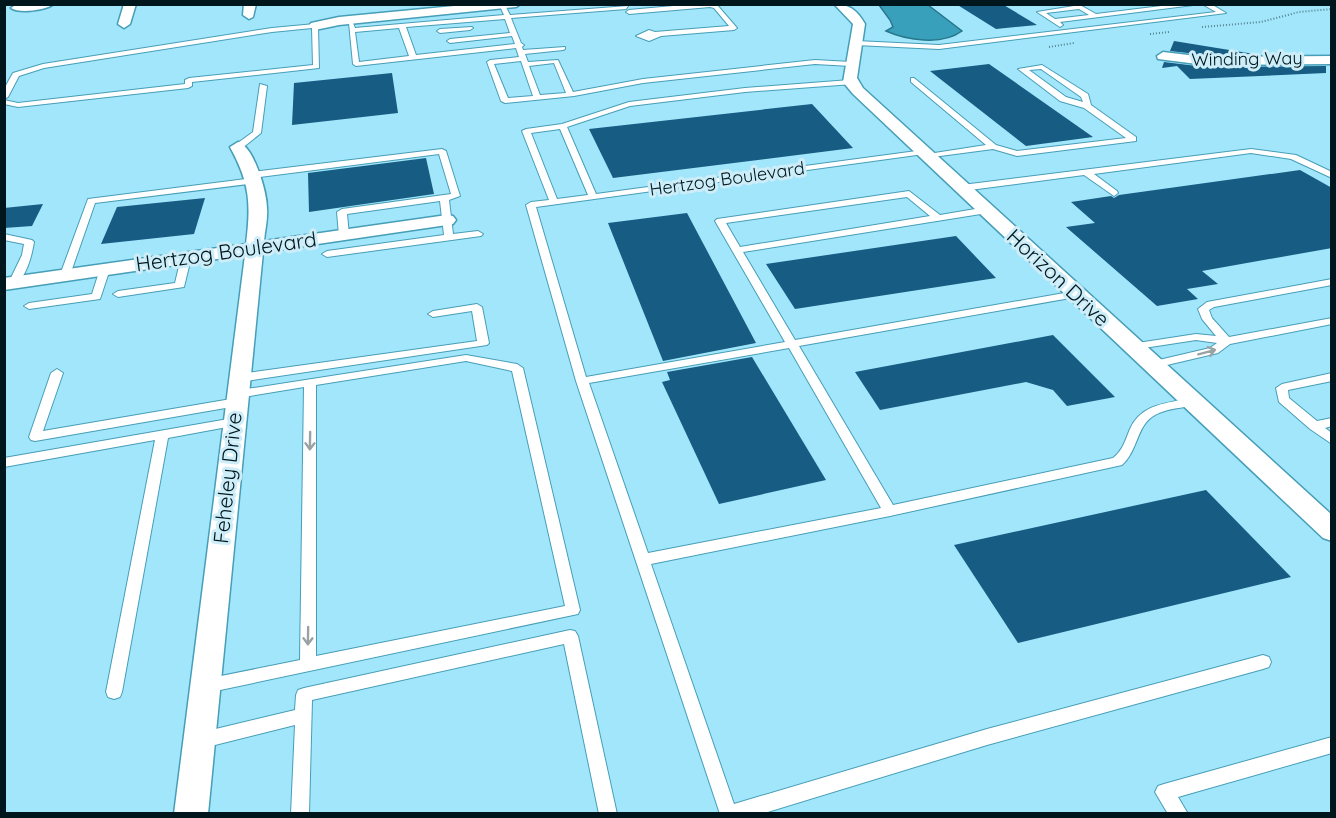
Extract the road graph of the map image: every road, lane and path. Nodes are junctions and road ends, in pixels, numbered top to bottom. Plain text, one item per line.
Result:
1 (49, 4) edge
2 (130, 4) edge
3 (516, 4) edge
4 (839, 4) edge
5 (1198, 4) edge
6 (1205, 4) edge
7 (503, 6) junction
8 (1177, 6) edge
9 (626, 8) edge
10 (15, 9) edge
11 (1096, 17) junction
12 (509, 21) junction
13 (635, 21) dead end
14 (1055, 21) junction
15 (124, 24) dead end
16 (352, 25) junction
17 (315, 26) junction
18 (402, 26) junction
19 (645, 31) dead end
20 (1072, 31) junction
21 (440, 32) dead end
22 (515, 34) junction
23 (450, 41) dead end
24 (856, 43) junction
25 (563, 48) dead end
26 (522, 55) junction
27 (1163, 56) dead end
28 (413, 57) junction
29 (1332, 60) edge
30 (851, 64) junction
31 (914, 80) dead end
32 (850, 82) junction
33 (263, 86) dead end
34 (570, 94) junction
35 (537, 98) junction
36 (4, 99) edge
37 (1087, 106) junction
38 (563, 126) junction
39 (238, 147) joint
40 (993, 147) junction
41 (926, 154) junction
42 (1086, 172) junction
43 (1332, 176) edge
44 (253, 178) junction
45 (962, 188) junction
46 (1114, 193) dead end
47 (593, 196) junction
48 (444, 198) junction
49 (554, 202) junction
50 (987, 210) junction
51 (938, 218) junction
52 (448, 229) junction
53 (478, 234) dead end
54 (344, 235) junction
55 (4, 237) edge
56 (254, 248) junction
57 (737, 249) junction
58 (327, 254) dead end
59 (186, 258) junction
60 (105, 269) junction
61 (65, 275) junction
62 (1332, 282) edge
63 (9, 283) edge
64 (118, 294) dead end
65 (1076, 294) junction
66 (29, 306) dead end
67 (433, 314) dead end
68 (1332, 321) edge
69 (1226, 341) junction
70 (793, 344) junction
71 (1131, 347) junction
72 (1150, 365) junction
73 (57, 373) dead end
74 (1332, 377) edge
75 (582, 381) junction
76 (310, 383) junction
77 (237, 399) junction
78 (1192, 402) junction
79 (1332, 422) edge
80 (1314, 426) junction
81 (162, 435) junction
82 (1332, 440) edge
83 (4, 463) edge
84 (890, 511) junction
85 (1332, 531) edge
86 (642, 560) junction
87 (1263, 662) dead end
88 (308, 665) junction
89 (205, 687) junction
90 (114, 692) dead end
91 (303, 716) junction
92 (199, 741) junction
93 (1332, 745) edge
94 (191, 813) edge
95 (300, 813) edge
96 (608, 813) edge
97 (729, 813) edge
98 (1179, 813) edge

1 - 10 street
2 - 15 street
3 - 7 street
4 - 24 street
5 - 8 lane
6 - 20 lane
7 - 12 lane
7 - 16 street
8 - 11 lane
9 - 12 lane
9 - 13 lane
9 - 19 lane
11 - 14 lane
11 - 14 lane
12 - 18 lane
12 - 21 lane
12 - 22 lane
14 - 20 lane
16 - 17 street
16 - 18 lane
16 - 28 lane
17 - 36 lane
17 - 36 lane
18 - 28 lane
20 - 24 lane
22 - 23 lane
22 - 26 lane
24 - 30 street
25 - 26 lane
26 - 28 lane
26 - 34 lane
26 - 35 lane
26 - 35 lane
27 - 29 street, Winding Way
30 - 32 street
30 - 34 lane
31 - 40 lane
32 - 38 lane
32 - 41 street, Horizon Drive
33 - 39 lane
34 - 35 lane
37 - 37 lane
37 - 40 lane
38 - 47 lane
38 - 49 lane
39 - 44 street, Feheley Drive
40 - 41 lane, Hertzog Boulevard
41 - 45 street, Horizon Drive
41 - 47 lane, Hertzog Boulevard
42 - 43 lane
42 - 45 lane
42 - 46 lane
44 - 48 lane
44 - 56 street, Feheley Drive
44 - 61 lane
45 - 50 street, Horizon Drive
47 - 49 lane, Hertzog Boulevard
48 - 52 lane
48 - 54 lane
49 - 75 lane, Hertzog Boulevard
50 - 51 lane
50 - 65 street, Horizon Drive
51 - 57 lane
51 - 57 lane
52 - 53 lane
52 - 54 street, Hertzog Boulevard
52 - 58 lane
54 - 56 street, Hertzog Boulevard
55 - 63 lane
56 - 59 street, Hertzog Boulevard
56 - 77 street, Feheley Drive
57 - 70 lane
59 - 60 street, Hertzog Boulevard
59 - 64 lane
60 - 61 street, Hertzog Boulevard
60 - 66 lane
61 - 63 street, Hertzog Boulevard
62 - 69 lane
65 - 70 lane
65 - 71 street, Horizon Drive
67 - 77 lane
68 - 69 lane
69 - 71 lane
72 -> 69 lane
70 - 75 lane
70 - 84 lane
71 - 72 street, Horizon Drive
72 - 78 street, Horizon Drive
73 - 77 lane
74 - 80 lane
75 - 86 lane
76 - 77 lane
76 -> 88 lane
76 - 88 lane
77 - 81 lane
77 - 89 street, Feheley Drive
78 - 84 lane
78 - 85 street, Horizon Drive
79 - 80 lane
80 - 82 lane
81 - 83 lane
81 - 90 lane
84 - 86 lane
86 - 97 lane
87 - 97 lane
88 - 89 lane
89 - 92 street, Feheley Drive
91 - 92 lane
91 - 95 lane
91 - 96 lane
92 - 94 street, Feheley Drive
93 - 98 lane

